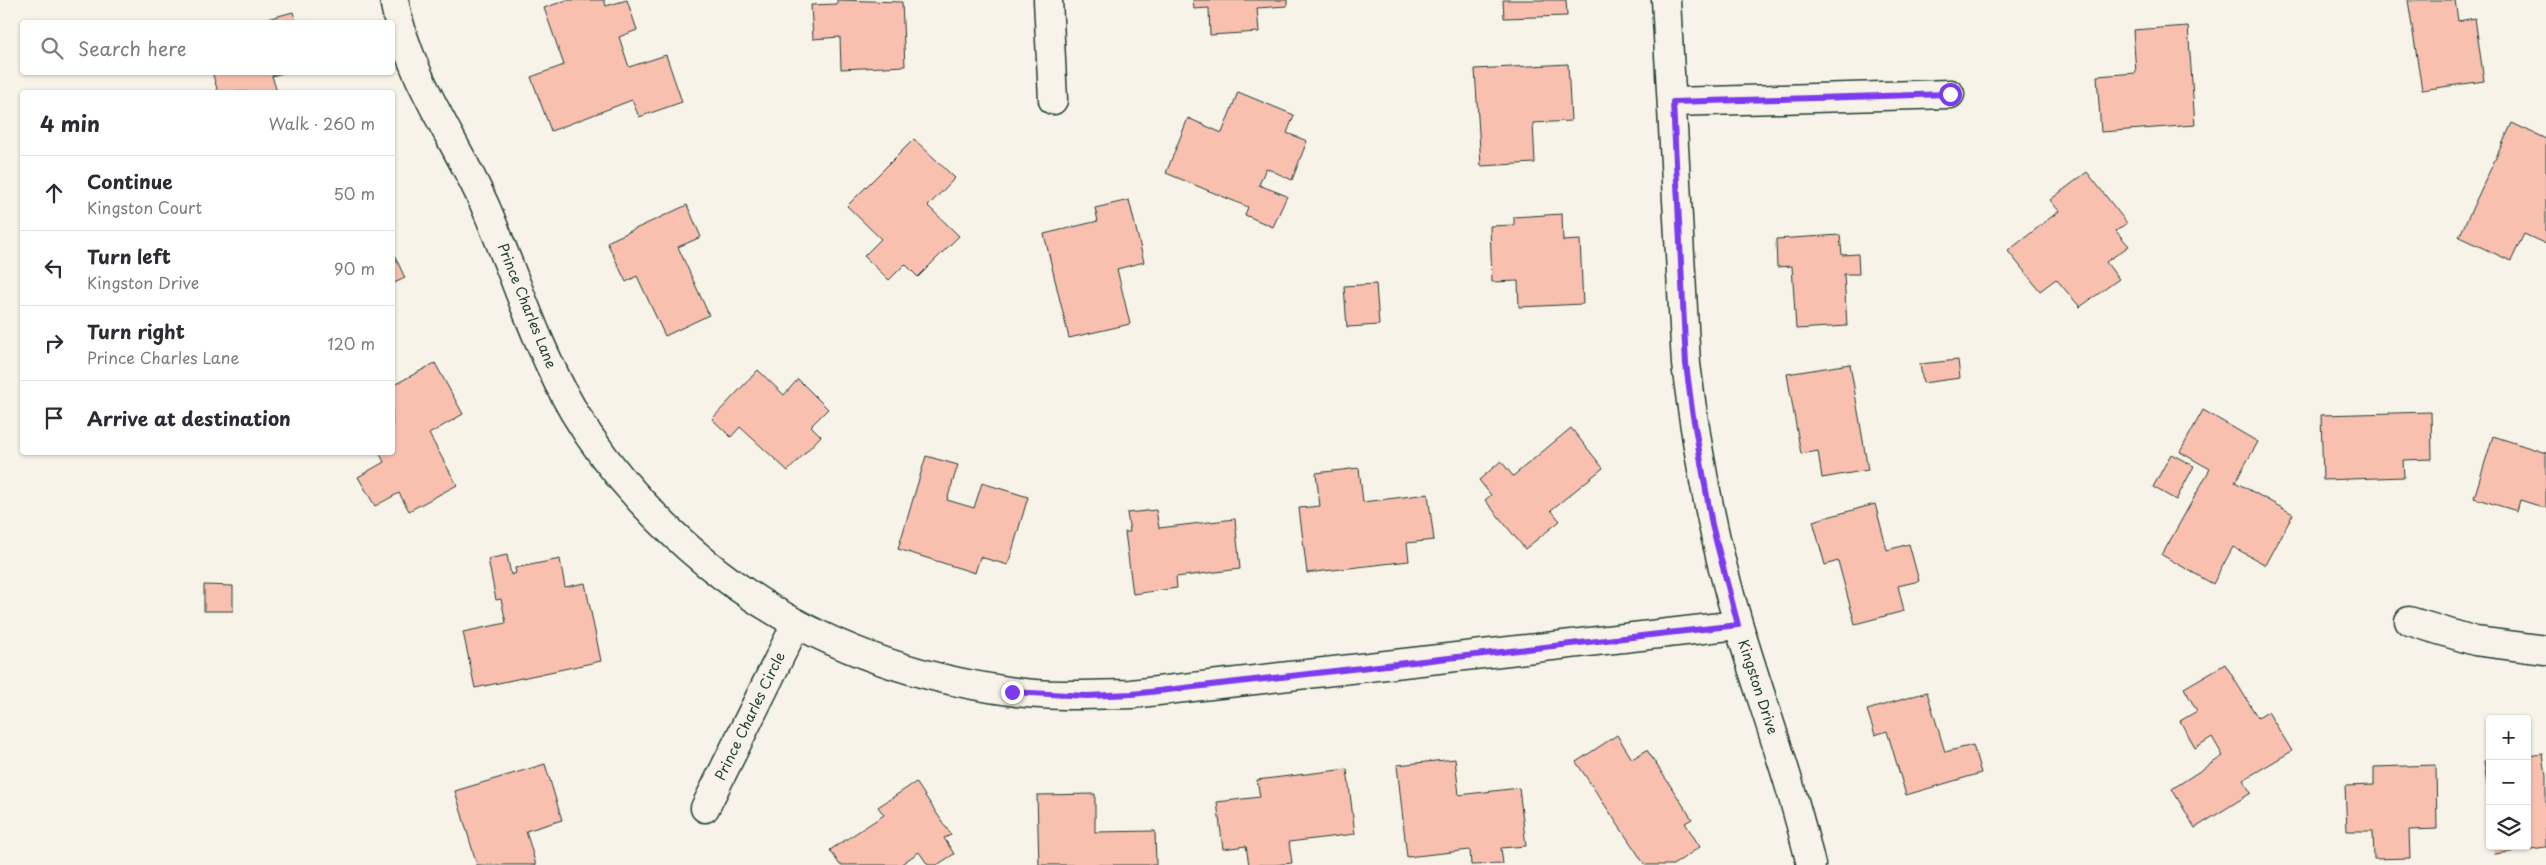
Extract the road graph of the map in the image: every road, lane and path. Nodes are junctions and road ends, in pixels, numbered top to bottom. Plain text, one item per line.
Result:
1 (394, 0) edge
2 (1048, 0) edge
3 (1666, 0) edge
4 (1950, 94) dead end
5 (1053, 100) dead end
6 (1673, 102) junction
7 (2409, 621) dead end
8 (796, 624) junction
9 (1738, 625) junction
10 (2546, 650) edge
11 (705, 808) dead end
12 (1811, 865) edge

1 - 8 street, Prince Charles Lane
2 - 5 street
3 - 6 street, Kingston Drive
4 - 6 street
6 - 9 street, Kingston Drive
7 - 10 street
8 - 9 street, Prince Charles Lane
8 - 11 street, Prince Charles Circle
9 - 12 street, Kingston Drive

